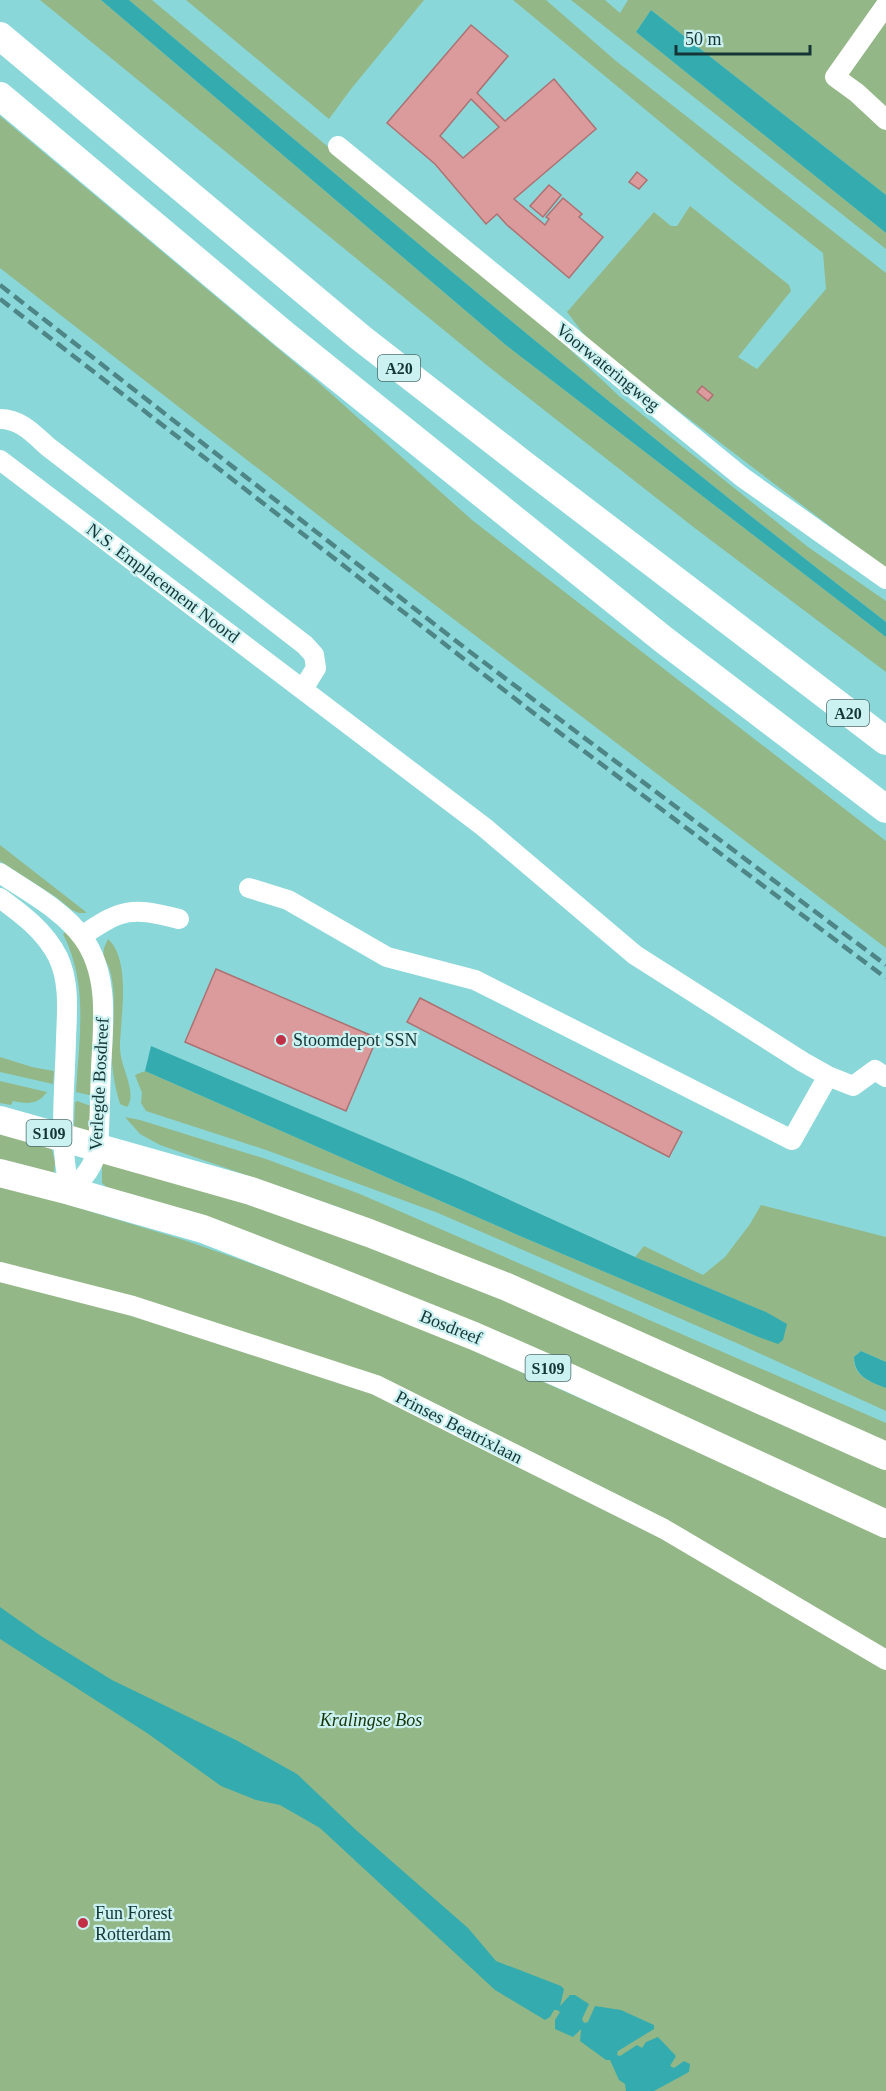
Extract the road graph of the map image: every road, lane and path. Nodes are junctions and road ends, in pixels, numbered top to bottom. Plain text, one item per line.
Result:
1 (886, 5) edge
2 (0, 36) edge
3 (0, 96) edge
4 (886, 120) edge
5 (338, 146) dead end
6 (0, 419) edge
7 (0, 460) edge
8 (886, 579) edge
9 (303, 689) junction
10 (886, 741) edge
11 (886, 809) edge
12 (0, 873) edge
13 (249, 888) dead end
14 (0, 898) edge
15 (179, 919) dead end
16 (82, 936) junction
17 (882, 1068) edge
18 (828, 1076) junction
19 (0, 1120) edge
20 (64, 1137) junction
21 (98, 1147) junction
22 (0, 1173) edge
23 (70, 1191) junction
24 (0, 1272) edge
25 (886, 1456) edge
26 (886, 1524) edge
27 (886, 1660) edge

1 - 4 street
2 - 10 highway, A20
3 - 11 highway, A20
5 - 8 street, Voorwateringweg
6 - 9 street
7 - 9 street, N.S. Emplacement Noord
9 - 18 street, N.S. Emplacement Noord
12 - 16 street, Verlegde Bosdreef
13 - 18 street
14 - 20 street, Verlegde Bosdreef
15 - 16 street
16 - 21 street, Verlegde Bosdreef
17 - 18 street, N.S. Emplacement Noord
19 - 20 highway, S109
20 - 21 highway, S109
20 - 23 street, Verlegde Bosdreef
21 - 23 street, Verlegde Bosdreef
21 - 25 highway, S109
22 - 23 highway, Bosdreef / S109
23 - 26 highway, Bosdreef / S109
24 - 27 street, Prinses Beatrixlaan

